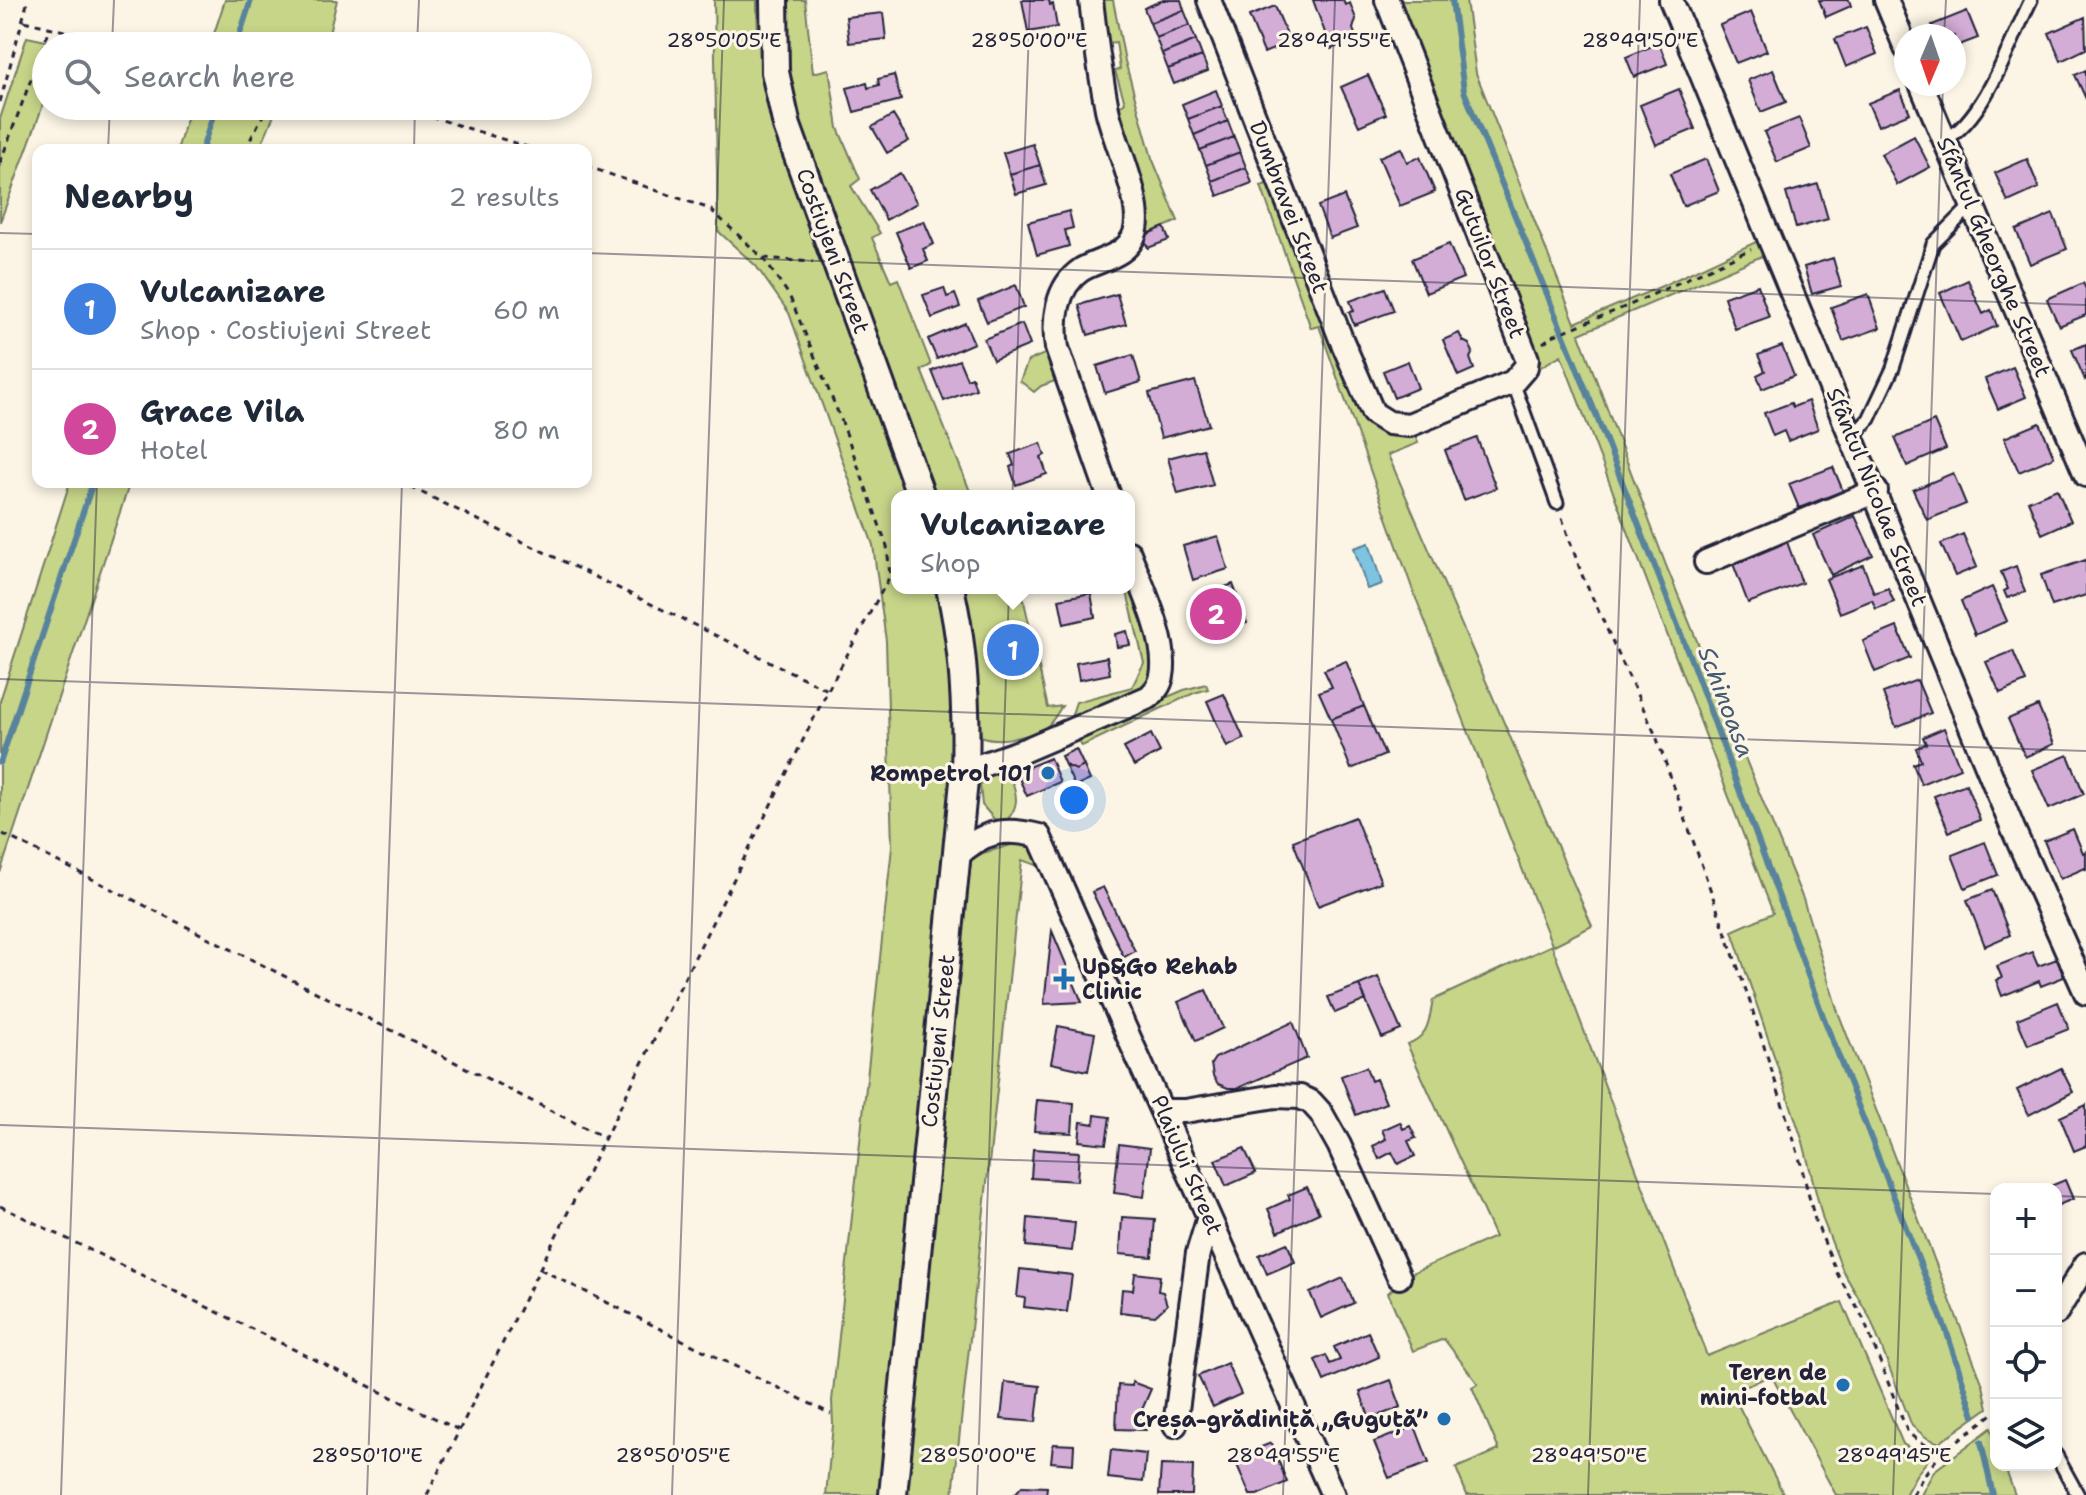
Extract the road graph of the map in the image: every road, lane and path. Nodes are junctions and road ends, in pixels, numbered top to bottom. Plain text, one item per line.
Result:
1 (28, 0) edge
2 (774, 0) edge
3 (1091, 0) edge
4 (1209, 0) edge
5 (1387, 0) edge
6 (1671, 0) edge
7 (1886, 0) edge
8 (2031, 0) edge
9 (23, 21) junction
10 (1896, 24) edge
11 (50, 28) junction
12 (49, 32) edge
13 (67, 32) edge
14 (32, 77) edge
15 (1926, 96) edge
16 (0, 102) edge
17 (260, 120) edge
18 (442, 120) edge
19 (1945, 140) junction
20 (248, 144) edge
21 (518, 144) edge
22 (0, 163) edge
23 (592, 168) edge
24 (1974, 204) junction
25 (1769, 240) junction
26 (763, 258) junction
27 (837, 263) junction
28 (1552, 336) dead end
29 (1513, 382) junction
30 (1853, 436) junction
31 (2086, 475) edge
32 (412, 488) edge
33 (919, 490) edge
34 (1107, 490) edge
35 (1876, 491) junction
36 (1557, 503) joint
37 (1706, 562) dead end
38 (1135, 570) edge
39 (951, 594) edge
40 (828, 690) junction
41 (965, 771) junction
42 (3, 834) dead end
43 (956, 857) junction
44 (2086, 993) edge
45 (1164, 1111) junction
46 (605, 1138) junction
47 (0, 1206) edge
48 (1209, 1217) junction
49 (2086, 1264) edge
50 (540, 1269) junction
51 (1399, 1277) dead end
52 (2062, 1303) edge
53 (831, 1414) dead end
54 (1990, 1415) edge
55 (1175, 1425) dead end
56 (459, 1430) junction
57 (1945, 1449) junction
58 (2062, 1466) edge
59 (427, 1495) edge
60 (893, 1495) edge
61 (1333, 1495) edge
62 (1913, 1495) edge
63 (2078, 1495) edge

1 - 9 path
2 - 27 street, Costiujeni Street
3 - 34 street
4 - 29 street, Dumbravei Street
5 - 29 street, Gutuilor Street
6 - 25 street, Sfântul Nicolae Street
7 - 10 street
8 - 19 lane
9 - 11 path
9 - 16 path
11 - 12 path
11 - 13 path
14 - 22 path
15 - 19 street, Sfântul Gheorghe Street
17 - 20 path
18 - 21 path
19 - 24 street, Sfântul Gheorghe Street
23 - 26 path
24 - 30 lane
24 - 31 street, Sfântul Gheorghe Street
25 - 28 path
25 - 30 street, Sfântul Nicolae Street
26 - 27 path
26 - 40 path
27 - 33 street, Costiujeni Street
29 - 36 lane
30 - 35 street, Sfântul Nicolae Street
32 - 40 path
35 - 37 street
35 - 44 street, Sfântul Nicolae Street
36 - 57 path
38 - 41 street
39 - 41 street, Costiujeni Street
40 - 46 path
41 - 43 street, Costiujeni Street
42 - 46 path
43 - 45 street, Plaiului Street
43 - 60 street, Costiujeni Street
45 - 48 street, Plaiului Street
45 - 51 street
46 - 50 path
47 - 56 path
48 - 55 street
48 - 61 street, Plaiului Street
49 - 52 street
50 - 53 path
50 - 56 path
54 - 57 path
56 - 59 path
57 - 62 path
58 - 63 lane

